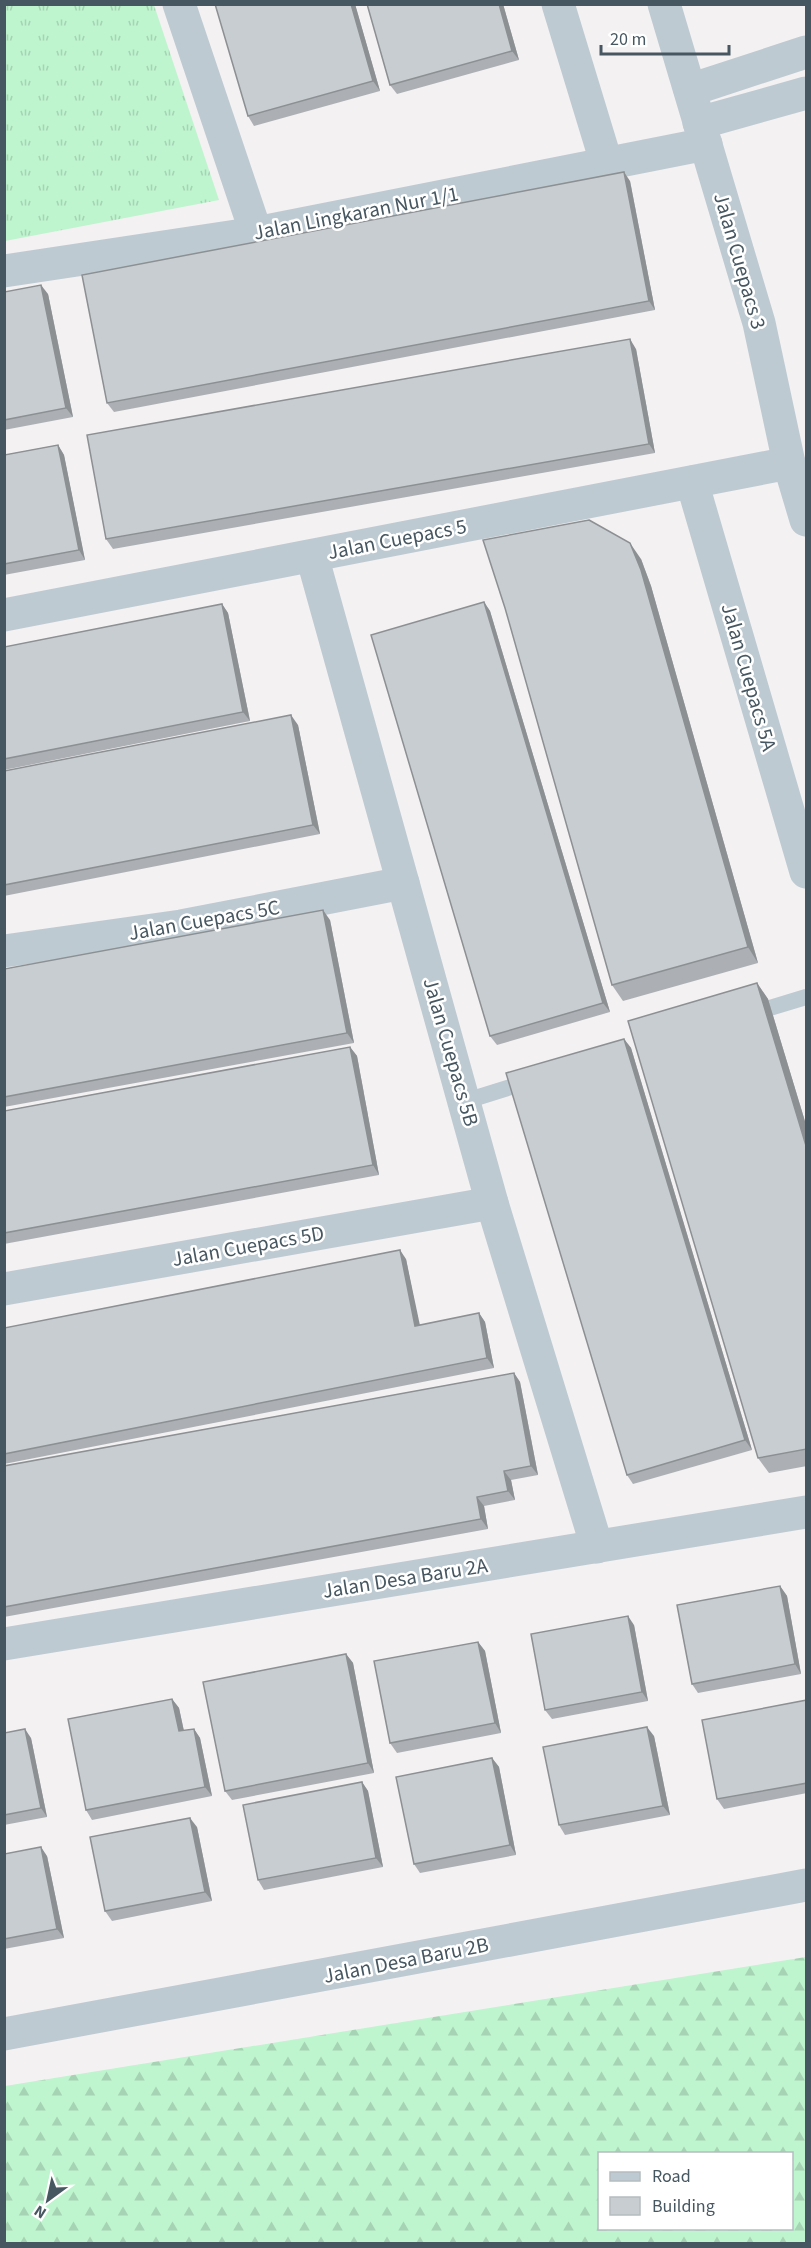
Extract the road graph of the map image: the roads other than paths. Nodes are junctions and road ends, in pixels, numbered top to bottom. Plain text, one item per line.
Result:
1 (179, 4) edge
2 (558, 4) edge
3 (664, 4) edge
4 (807, 52) edge
5 (690, 90) junction
6 (807, 93) edge
7 (703, 134) junction
8 (607, 165) junction
9 (256, 233) junction
10 (4, 271) edge
11 (789, 464) junction
12 (692, 482) junction
13 (807, 520) edge
14 (312, 556) junction
15 (4, 615) edge
16 (807, 872) edge
17 (403, 883) junction
18 (4, 951) edge
19 (807, 997) edge
20 (738, 1017) edge
21 (545, 1076) edge
22 (466, 1101) junction
23 (492, 1203) junction
24 (4, 1289) edge
25 (807, 1512) edge
26 (597, 1547) junction
27 (4, 1644) edge
28 (807, 1885) edge
29 (4, 2034) edge

1 - 9 street
2 - 8 street
3 - 5 street, Jalan Cuepacs 3
4 - 5 street
5 - 7 street, Jalan Cuepacs 3
6 - 7 street, Jalan Lingkaran Nur 1/1
7 - 8 street, Jalan Lingkaran Nur 1/1
7 - 11 street, Jalan Cuepacs 3
8 - 9 street, Jalan Lingkaran Nur 1/1
9 - 10 street, Jalan Lingkaran Nur 1/1
11 - 12 street, Jalan Cuepacs 5
11 - 13 street, Jalan Cuepacs 3
12 - 14 street, Jalan Cuepacs 5
12 - 16 street, Jalan Cuepacs 5A
14 - 15 street, Jalan Cuepacs 5
14 - 17 street, Jalan Cuepacs 5B
17 - 18 street, Jalan Cuepacs 5C
17 - 22 street, Jalan Cuepacs 5B
19 - 20 lane
21 - 22 lane
22 - 23 street, Jalan Cuepacs 5B
23 - 24 street, Jalan Cuepacs 5D
23 - 26 street, Jalan Cuepacs 5B
25 - 26 street, Jalan Desa Baru 2A
26 - 27 street, Jalan Desa Baru 2A
28 - 29 street, Jalan Desa Baru 2B

